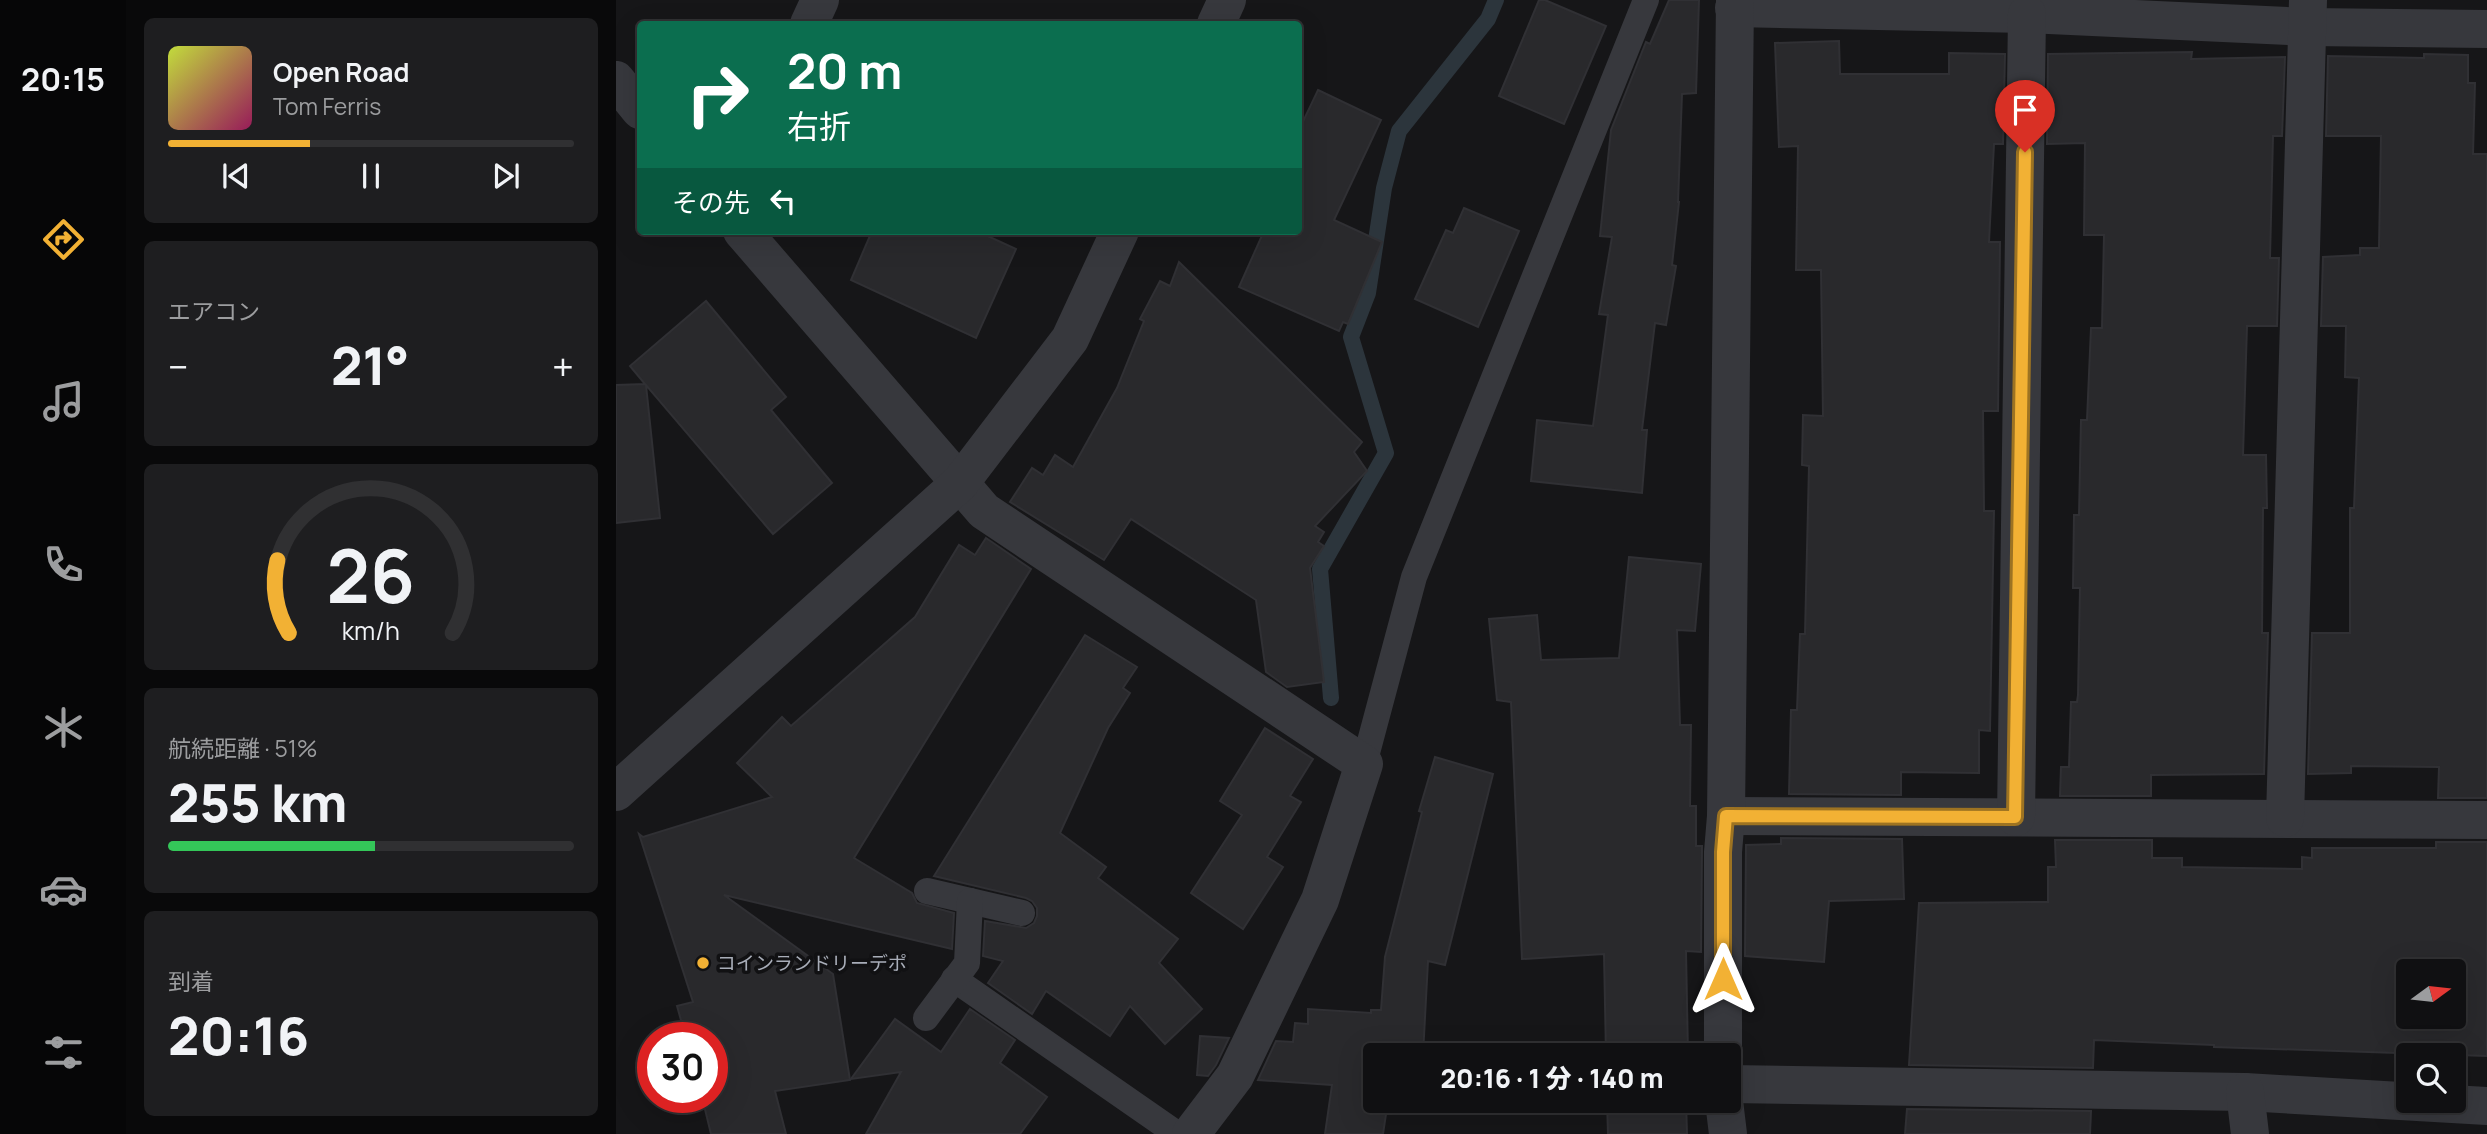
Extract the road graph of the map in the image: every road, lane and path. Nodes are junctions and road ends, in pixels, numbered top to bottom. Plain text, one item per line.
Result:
1 (820, 0) edge
2 (1227, 0) edge
3 (1646, 0) edge
4 (1735, 4) edge
5 (2027, 14) junction
6 (2308, 14) edge
7 (810, 21) edge
8 (1217, 21) edge
9 (2487, 29) edge
10 (616, 80) edge
11 (637, 106) edge
12 (745, 235) edge
13 (1118, 235) edge
14 (960, 483) junction
15 (1364, 764) junction
16 (616, 792) edge
17 (1726, 816) junction
18 (2015, 817) junction
19 (2285, 818) junction
20 (2487, 820) edge
21 (927, 891) dead end
22 (970, 901) junction
23 (1022, 913) dead end
24 (954, 979) junction
25 (926, 1018) dead end
26 (1723, 1043) edge
27 (1741, 1084) edge
28 (2245, 1092) junction
29 (2487, 1106) edge
30 (1725, 1113) edge
31 (1177, 1134) edge
32 (1191, 1134) edge
33 (1728, 1134) edge
34 (2250, 1134) edge

1 - 7 street
2 - 8 street
3 - 15 lane
4 - 5 street
4 - 17 street
5 - 6 street
5 - 18 street
6 - 9 street
6 - 19 street
10 - 11 street
12 - 14 street
13 - 14 street
14 - 15 street
14 - 16 street
15 - 32 street
17 - 18 street
17 - 26 street
18 - 19 street
19 - 20 street
21 - 22 lane
22 - 23 lane
22 - 24 lane
24 - 25 lane
24 - 31 lane
27 - 28 street
28 - 29 street
28 - 34 street
30 - 33 street

